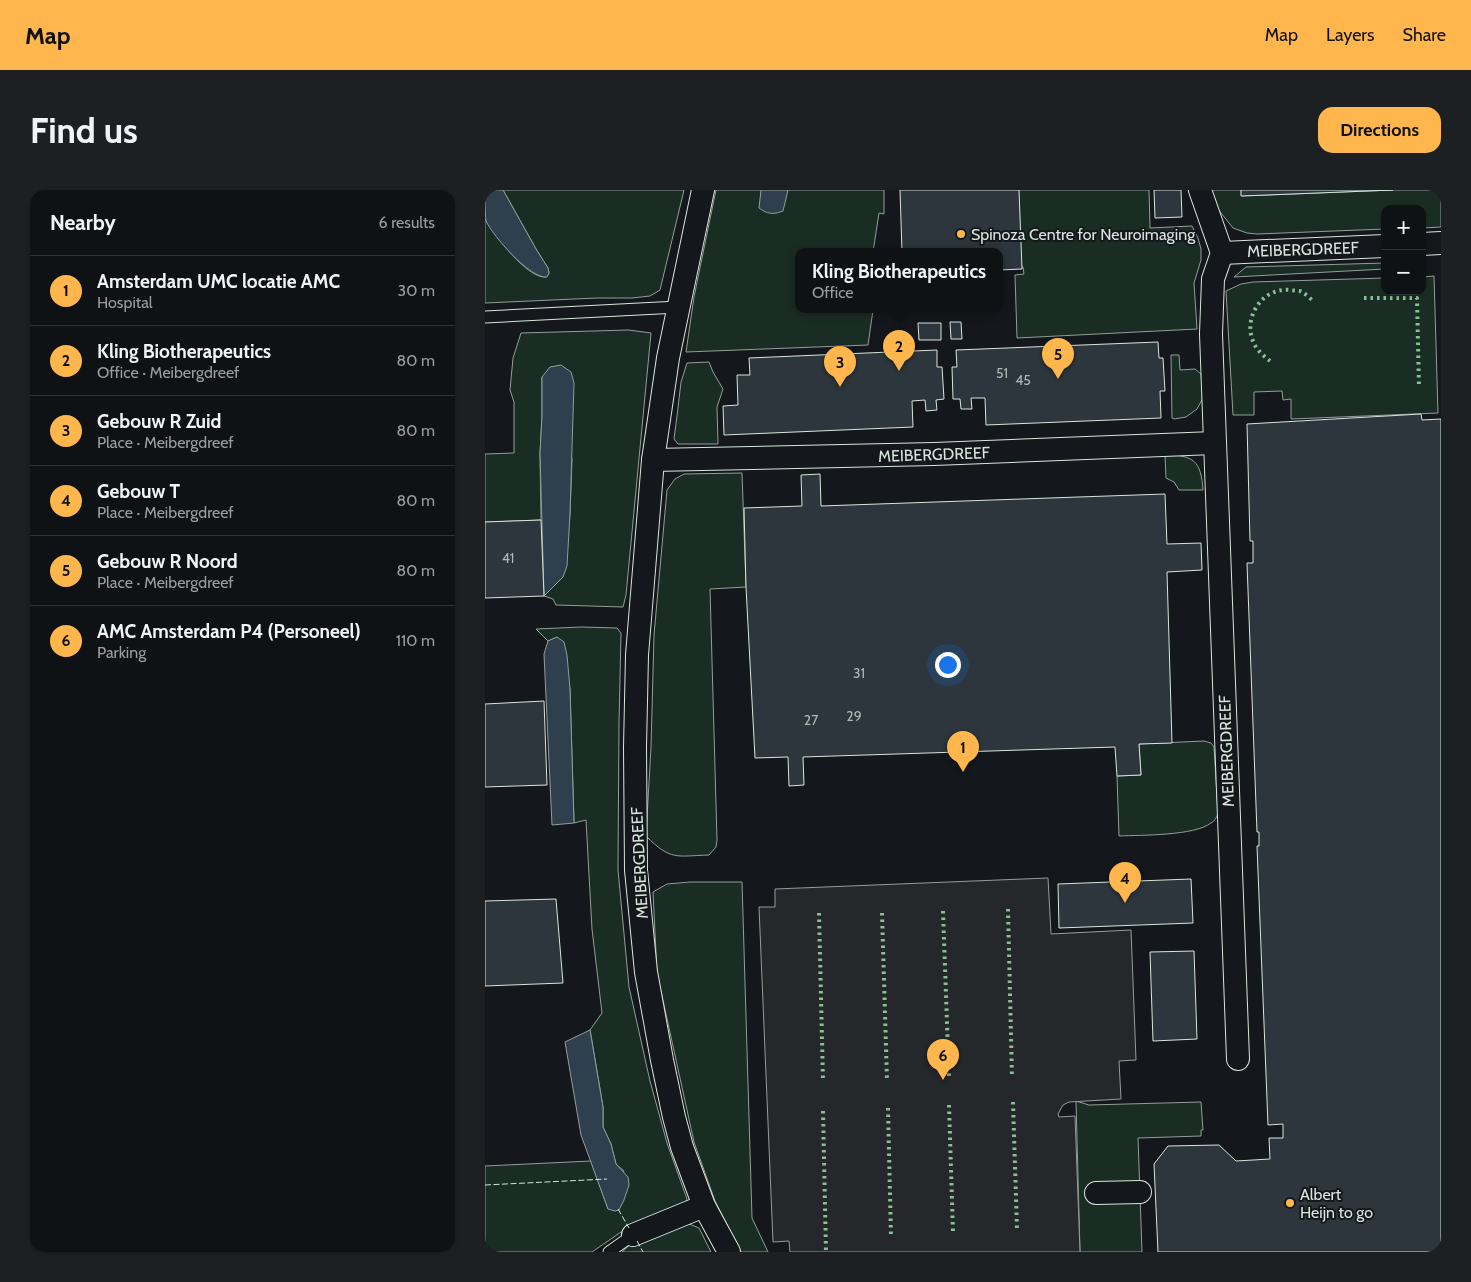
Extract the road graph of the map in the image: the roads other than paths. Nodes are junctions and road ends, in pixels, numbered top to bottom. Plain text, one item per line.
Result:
1 (703, 190) edge
2 (1200, 190) edge
3 (1441, 243) edge
4 (1426, 244) edge
5 (1381, 246) edge
6 (1222, 252) junction
7 (678, 307) junction
8 (485, 317) edge
9 (1214, 443) junction
10 (653, 460) junction
11 (1238, 1059) dead end
12 (1140, 1192) dead end
13 (1095, 1193) dead end
14 (703, 1206) junction
15 (633, 1235) joint
16 (609, 1252) edge
17 (729, 1252) edge

1 - 7 street, MEIBERGDREEF
2 - 6 street
3 - 4 street
5 - 6 street, MEIBERGDREEF
6 - 9 street, MEIBERGDREEF
7 - 8 lane
7 - 10 street, MEIBERGDREEF
9 - 10 street, MEIBERGDREEF
9 - 11 street, MEIBERGDREEF
10 - 14 street, MEIBERGDREEF
12 - 13 street
14 - 15 street
14 - 17 street, MEIBERGDREEF
15 - 16 lane

